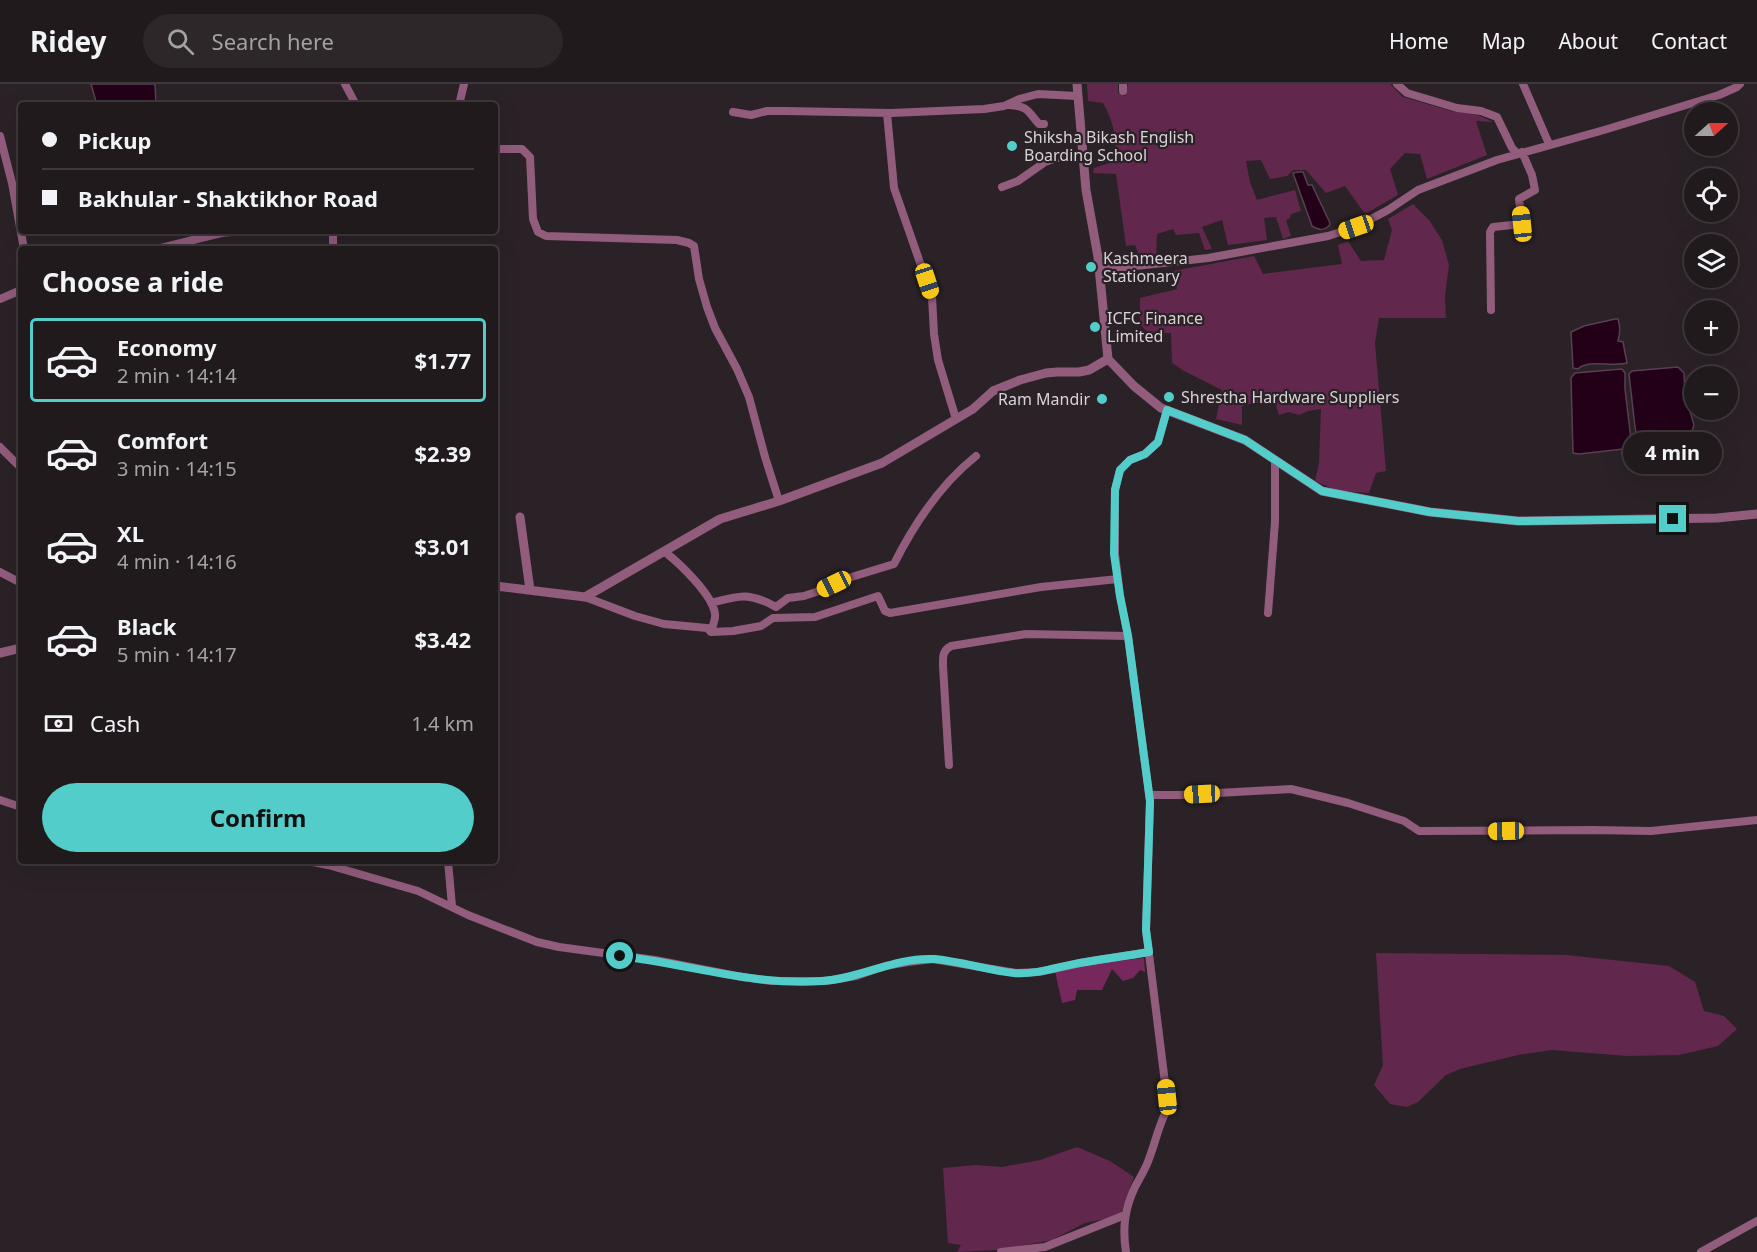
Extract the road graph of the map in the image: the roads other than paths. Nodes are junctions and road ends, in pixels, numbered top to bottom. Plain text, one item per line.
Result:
1 (345, 84) edge
2 (464, 84) edge
3 (1077, 84) edge
4 (1397, 84) edge
5 (1523, 84) edge
6 (1740, 84) edge
7 (1077, 96) junction
8 (354, 102) edge
9 (460, 102) edge
10 (1007, 104) junction
11 (733, 112) dead end
12 (887, 113) junction
13 (1044, 124) dead end
14 (0, 136) edge
15 (1549, 144) junction
16 (498, 149) edge
17 (1520, 153) junction
18 (1083, 157) junction
19 (1002, 187) dead end
20 (18, 216) edge
21 (217, 234) edge
22 (168, 246) edge
23 (1099, 270) junction
24 (18, 291) edge
25 (0, 298) edge
26 (1491, 310) dead end
27 (1108, 359) junction
28 (1167, 410) junction
29 (956, 419) junction
30 (0, 447) edge
31 (976, 456) dead end
32 (1275, 460) junction
33 (18, 465) edge
34 (779, 501) junction
35 (1757, 514) edge
36 (520, 518) dead end
37 (665, 552) junction
38 (0, 572) edge
39 (1118, 579) junction
40 (18, 581) edge
41 (498, 586) edge
42 (530, 590) junction
43 (585, 597) junction
44 (711, 603) junction
45 (1268, 613) dead end
46 (711, 632) junction
47 (1128, 636) junction
48 (18, 649) edge
49 (0, 653) edge
50 (949, 765) dead end
51 (1149, 795) junction
52 (0, 801) edge
53 (18, 806) edge
54 (1757, 820) edge
55 (323, 864) edge
56 (448, 864) edge
57 (452, 906) junction
58 (1149, 952) junction
59 (1125, 1215) junction
60 (1757, 1221) edge
61 (1001, 1252) edge
62 (1126, 1252) edge
63 (1701, 1252) edge

1 - 8 street
2 - 9 street
3 - 7 street
4 - 17 street
5 - 15 street
6 - 15 street
7 - 10 street
7 - 18 street
10 - 12 street
10 - 13 street
11 - 12 street
12 - 29 street
14 - 20 street
15 - 17 street
16 - 34 street
17 - 23 street
17 - 26 street
18 - 19 street
18 - 23 street
21 - 22 street
23 - 27 street
24 - 25 street
27 - 28 street
27 - 29 street
28 - 32 street
28 - 39 street
29 - 34 street
30 - 33 street
31 - 44 street
32 - 35 street
32 - 45 street
34 - 37 street
36 - 42 street
37 - 43 street
37 - 44 street
38 - 40 street
39 - 46 street
39 - 47 street
41 - 42 street
42 - 43 street
43 - 46 street
44 - 46 street
47 - 50 street
47 - 51 street
48 - 49 street
51 - 54 street
51 - 58 street
52 - 53 street
55 - 57 street
56 - 57 street
57 - 58 street
58 - 59 street
59 - 61 street
59 - 62 street
60 - 63 street

